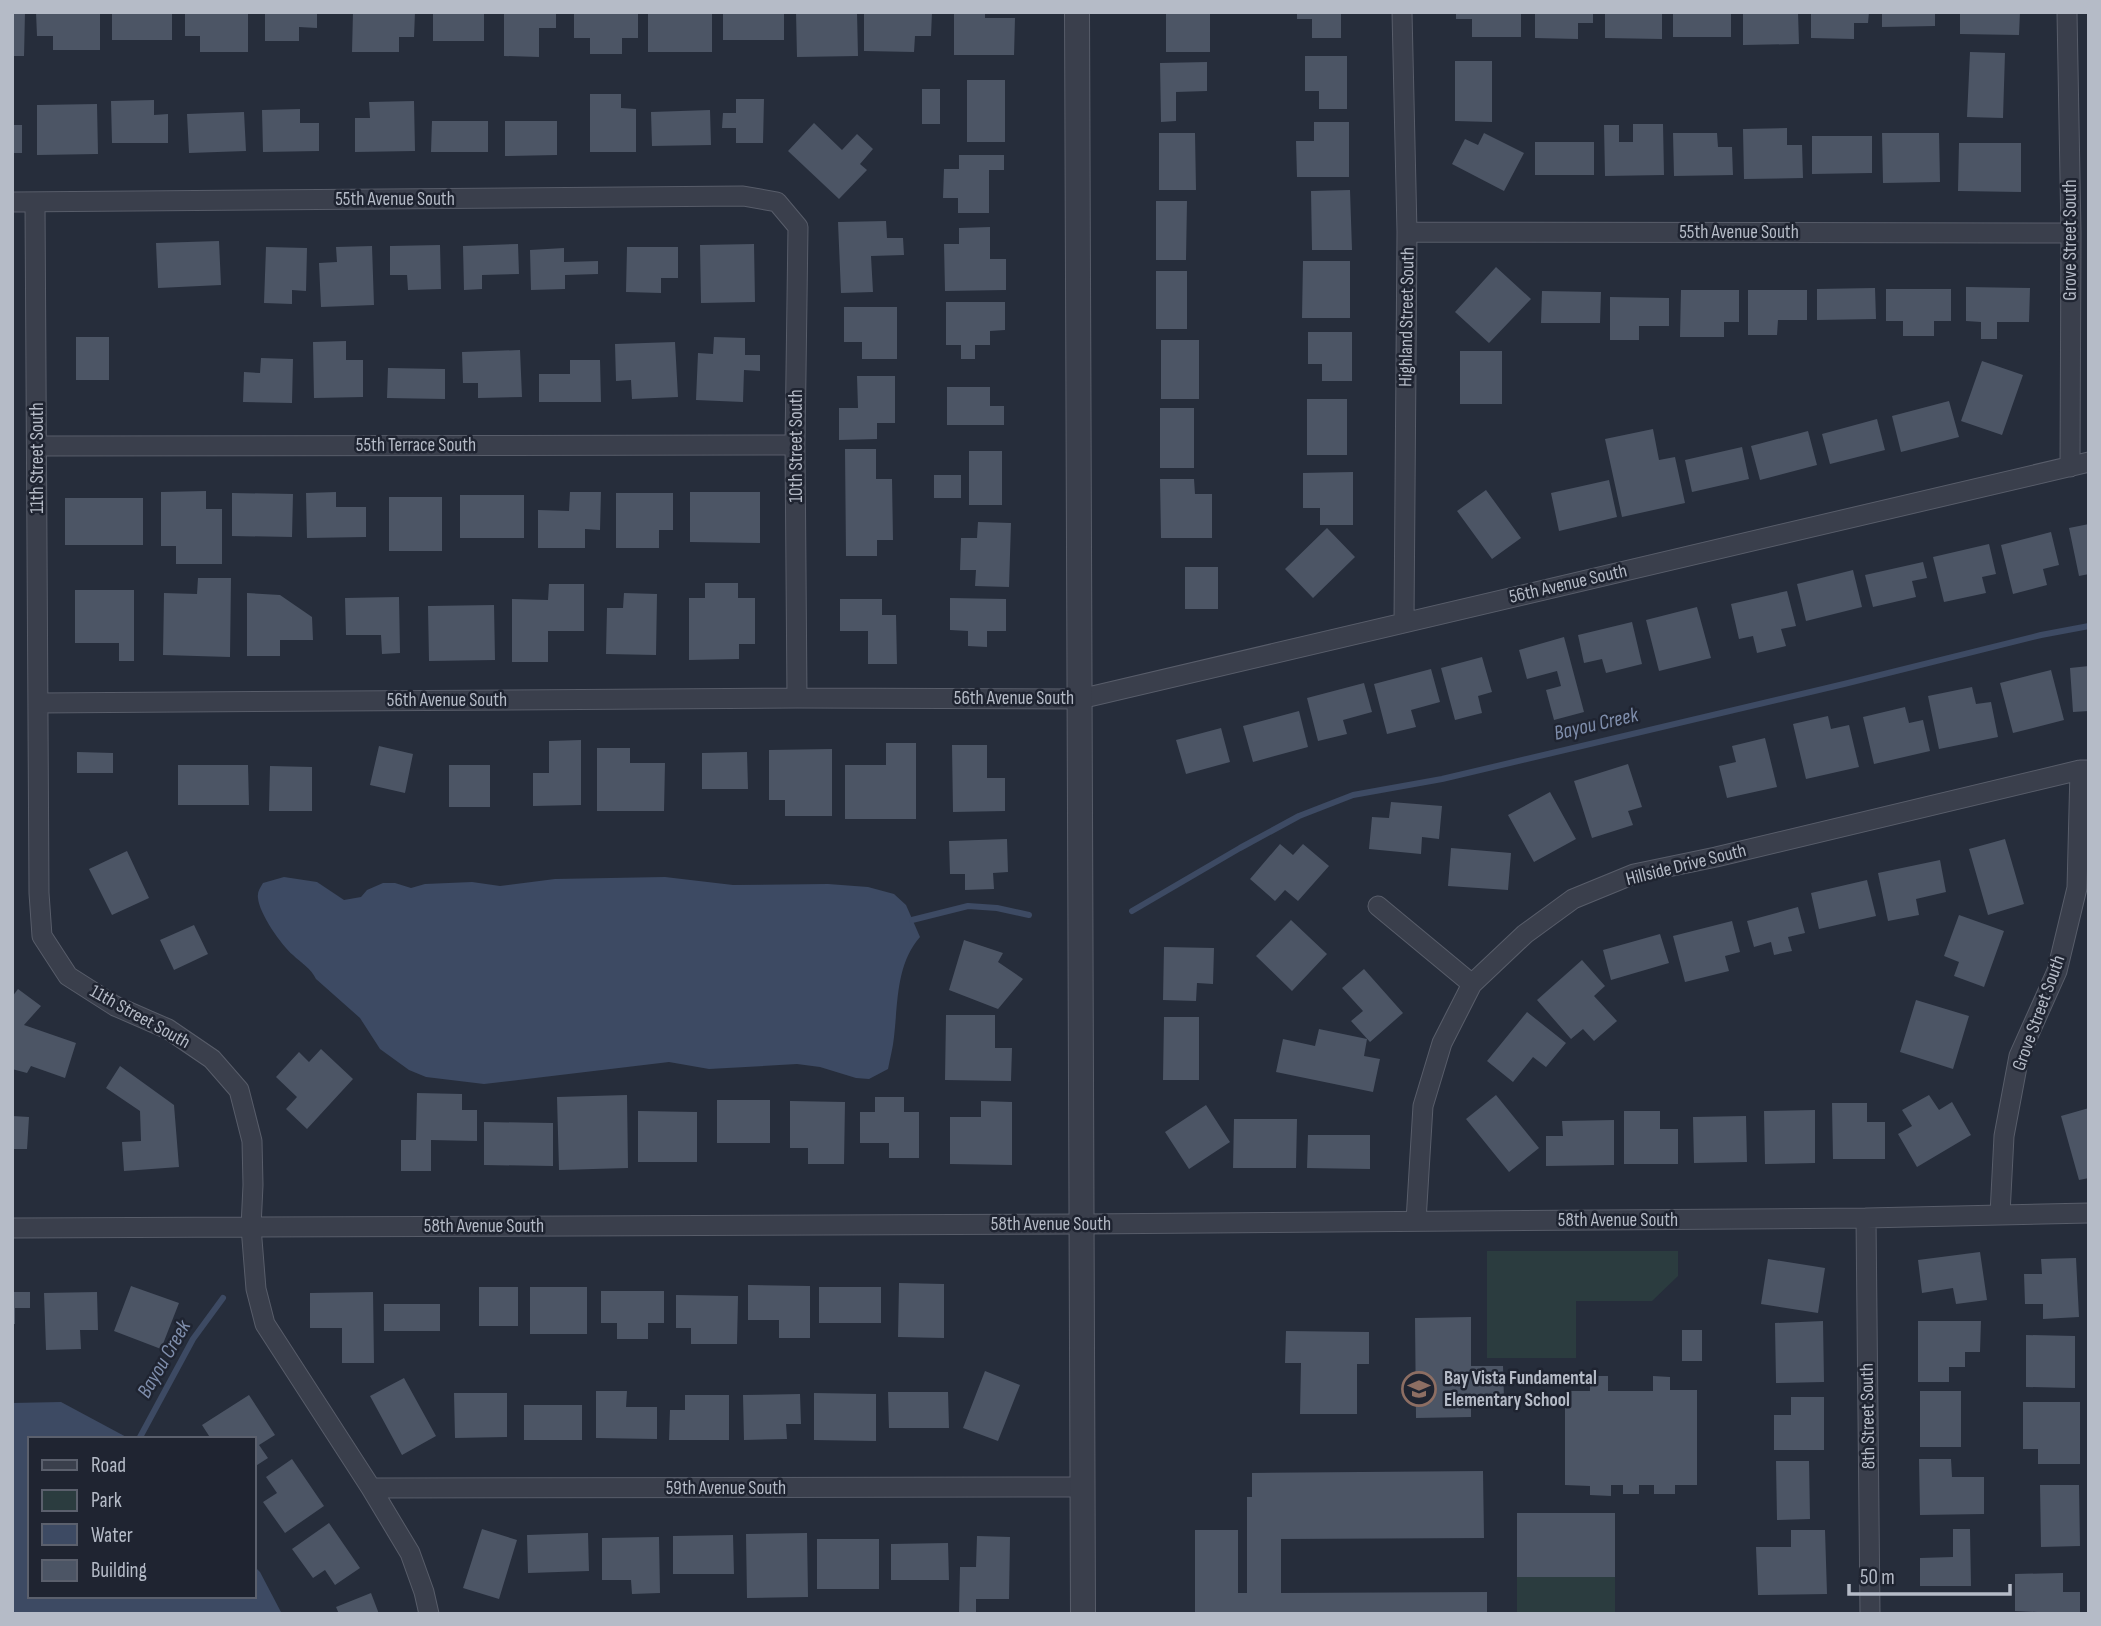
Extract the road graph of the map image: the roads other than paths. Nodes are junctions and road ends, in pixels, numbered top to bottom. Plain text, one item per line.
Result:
1 (1077, 12) edge
2 (1402, 12) edge
3 (2067, 12) edge
4 (12, 202) edge
5 (35, 202) junction
6 (777, 202) joint
7 (1408, 232) junction
8 (2071, 233) junction
9 (795, 444) junction
10 (37, 446) junction
11 (2080, 465) edge
12 (1404, 622) junction
13 (797, 698) junction
14 (1080, 699) junction
15 (38, 703) junction
16 (2084, 770) edge
17 (1378, 906) dead end
18 (1472, 984) junction
19 (2089, 1213) edge
20 (2000, 1214) junction
21 (1866, 1218) junction
22 (1416, 1221) junction
23 (1081, 1224) junction
24 (251, 1227) junction
25 (12, 1228) edge
26 (1082, 1487) junction
27 (371, 1488) junction
28 (429, 1614) edge
29 (1083, 1614) edge
30 (1870, 1614) edge

1 - 14 street
2 - 7 street, Highland Street South
3 - 8 street, Grove Street South
4 - 5 street, 55th Avenue South
5 - 6 street, 55th Avenue South
5 - 10 street, 11th Street South
6 - 9 street, 10th Street South
7 - 8 street, 55th Avenue South
7 - 12 street, Highland Street South
8 - 11 street, Grove Street South
9 - 10 street, 55th Terrace South
9 - 13 street, 10th Street South
10 - 15 street, 11th Street South
11 - 12 street, 56th Avenue South
12 - 14 street, 56th Avenue South
13 - 14 street, 56th Avenue South
13 - 15 street, 56th Avenue South
14 - 23 street
15 - 24 street, 11th Street South
16 - 18 street, Hillside Drive South
16 - 20 street, Grove Street South
17 - 18 street
18 - 22 street, Hillside Drive South
19 - 20 street, 58th Avenue South
20 - 21 street, 58th Avenue South
21 - 22 street, 58th Avenue South
21 - 30 street, 8th Street South
22 - 23 street, 58th Avenue South
23 - 24 street, 58th Avenue South
23 - 26 street
24 - 25 street, 58th Avenue South
24 - 27 street, 11th Street South
26 - 27 street, 59th Avenue South
26 - 29 street
27 - 28 street, 11th Street South

